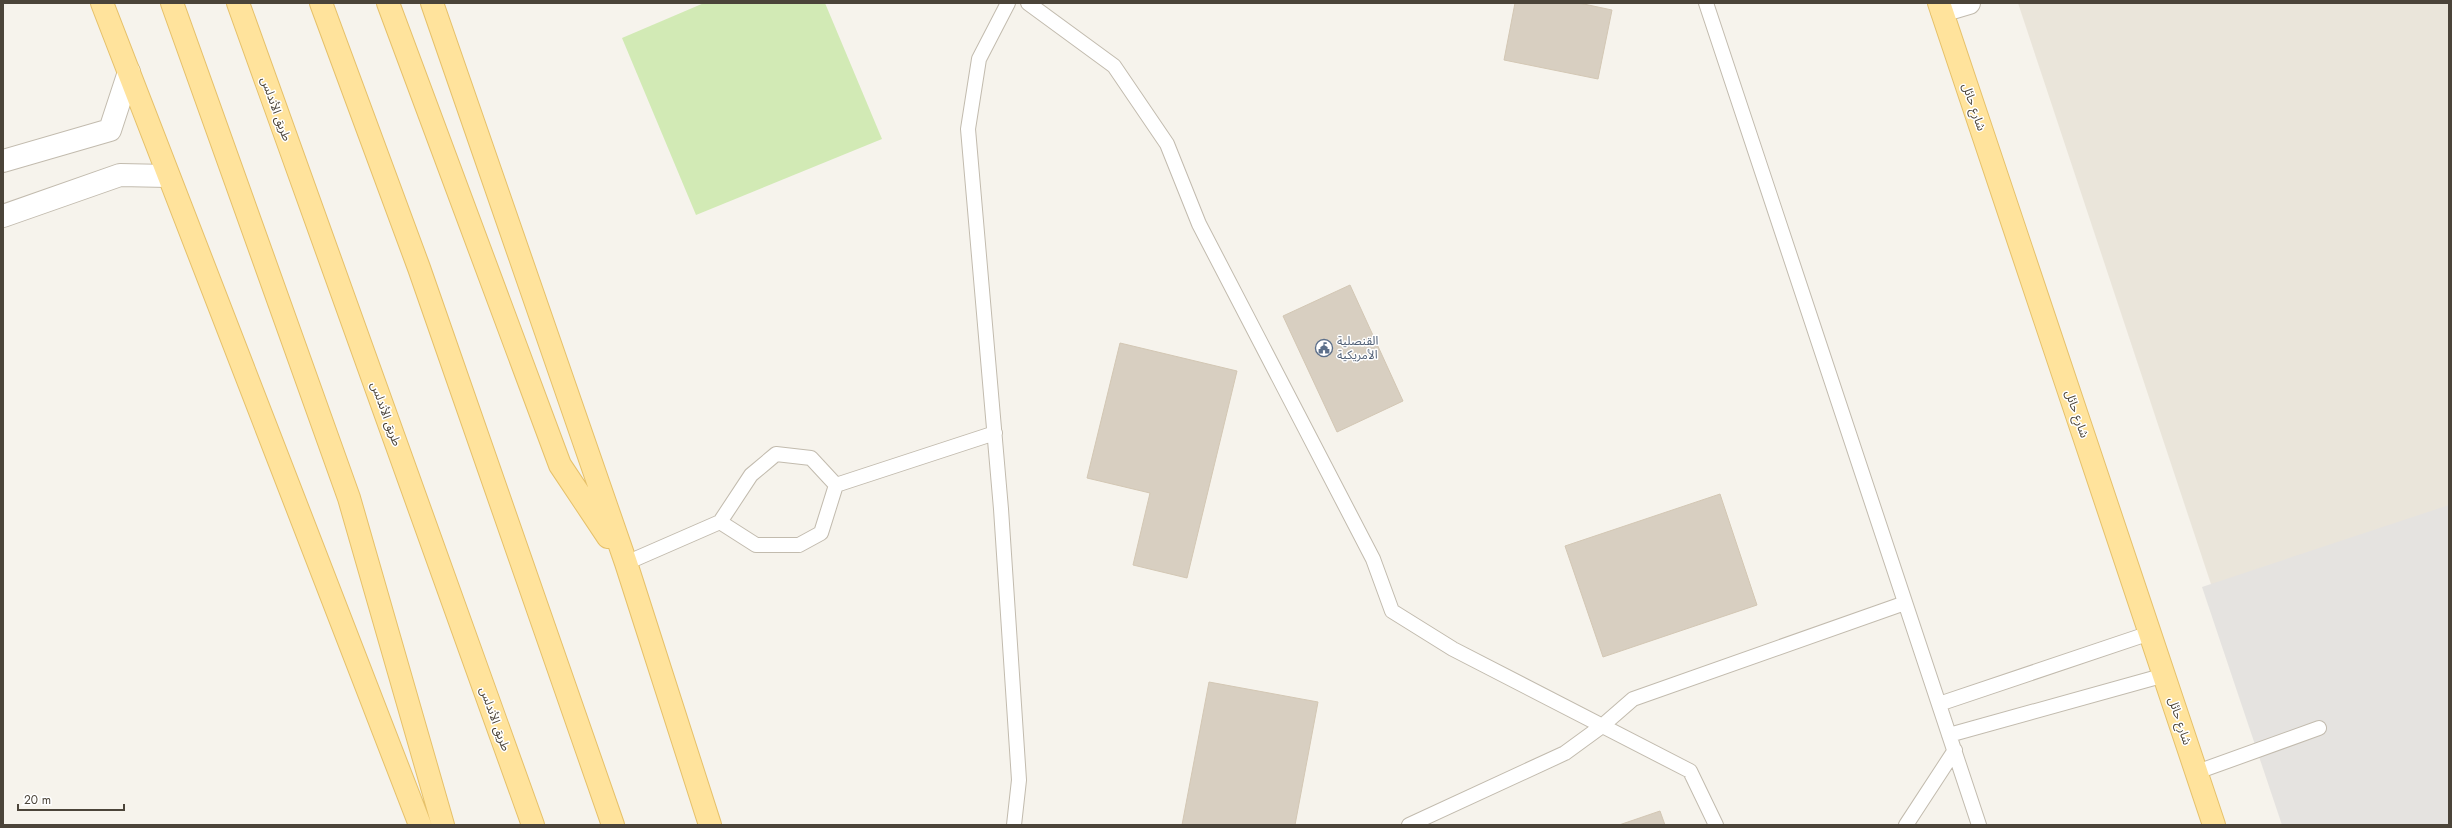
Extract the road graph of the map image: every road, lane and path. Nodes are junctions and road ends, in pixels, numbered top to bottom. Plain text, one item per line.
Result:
1 (102, 3) edge
2 (172, 3) edge
3 (238, 3) edge
4 (321, 3) edge
5 (388, 3) edge
6 (432, 3) edge
7 (1008, 3) edge
8 (1028, 3) edge
9 (1706, 3) edge
10 (1970, 3) edge
11 (1941, 7) edge
12 (129, 72) junction
13 (3, 161) edge
14 (168, 176) junction
15 (3, 216) edge
16 (995, 433) junction
17 (836, 485) junction
18 (720, 522) junction
19 (626, 563) junction
20 (1905, 604) junction
21 (2150, 633) junction
22 (2165, 675) junction
23 (1939, 704) junction
24 (1602, 726) junction
25 (2319, 728) dead end
26 (1949, 735) junction
27 (1954, 750) junction
28 (2197, 772) junction
29 (420, 825) edge
30 (443, 825) edge
31 (533, 825) edge
32 (613, 825) edge
33 (710, 825) edge
34 (1014, 825) edge
35 (1409, 825) edge
36 (1716, 825) edge
37 (1906, 825) edge
38 (1979, 825) edge
39 (2214, 825) edge

1 - 12 main road
2 - 30 main road
3 - 31 main road, طريق الأندلس
4 - 32 main road
5 - 19 main road
6 - 19 main road
7 - 16 lane
8 - 24 lane
9 - 20 lane
10 - 11 street
11 - 21 main road, شارع حائل
12 - 13 street
12 - 14 main road
14 - 15 street
14 - 29 main road
16 - 17 lane
16 - 34 lane
17 - 18 lane
17 - 18 lane
18 - 19 lane
19 - 33 main road
20 - 23 lane
20 - 24 lane
21 - 22 main road, شارع حائل
21 - 23 lane
22 - 26 lane
22 - 28 main road, شارع حائل
23 - 26 lane
24 - 35 lane
24 - 36 lane
25 - 28 lane
26 - 27 lane
27 - 37 lane
27 - 38 lane
28 - 39 main road, شارع حائل

